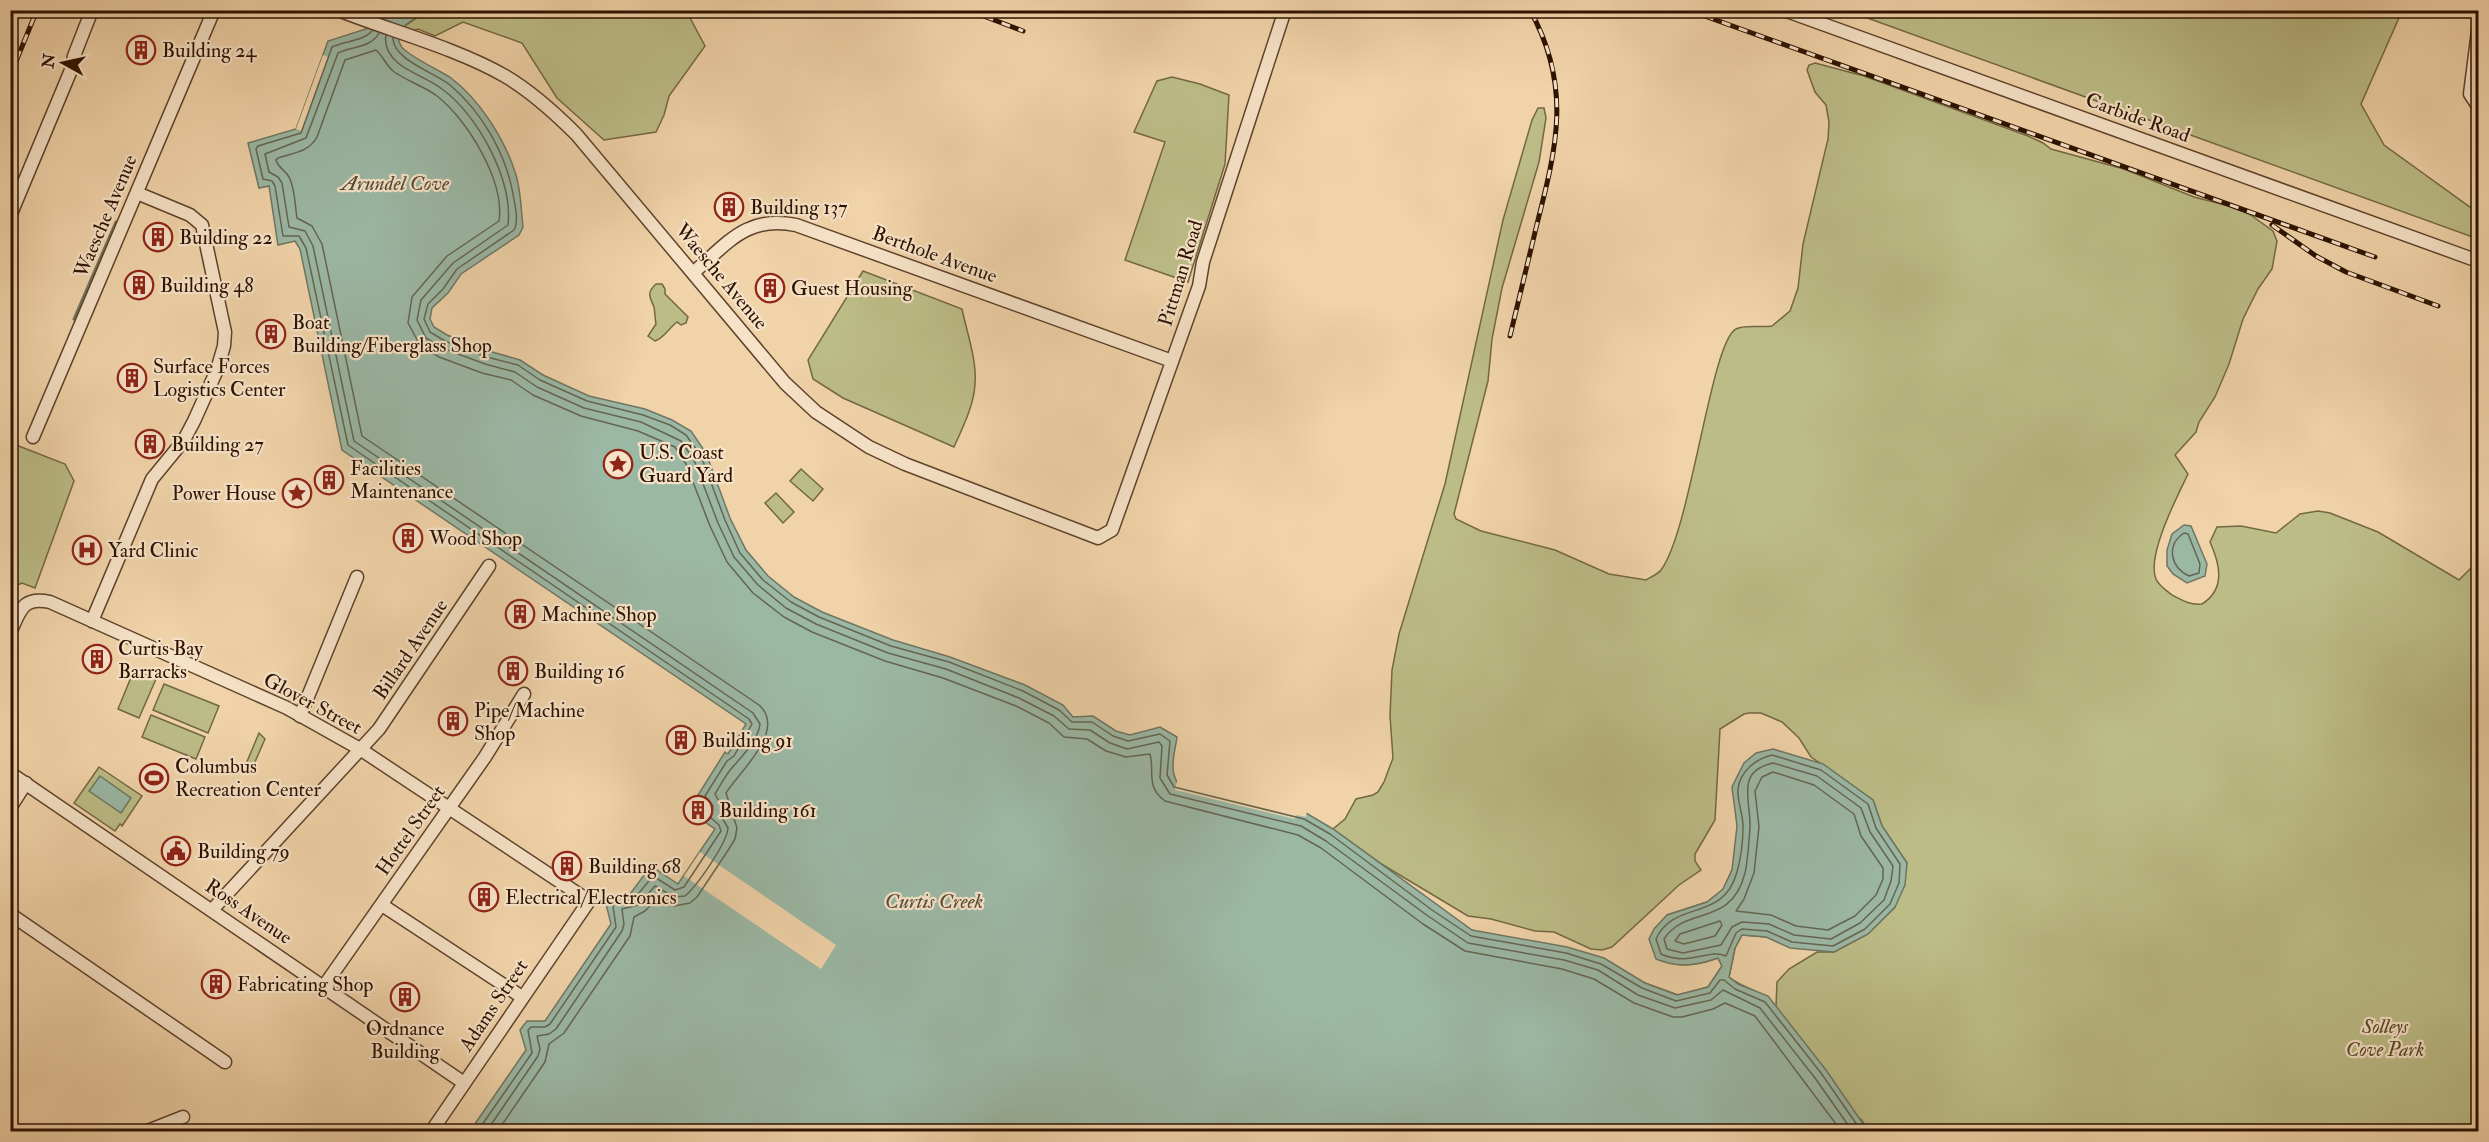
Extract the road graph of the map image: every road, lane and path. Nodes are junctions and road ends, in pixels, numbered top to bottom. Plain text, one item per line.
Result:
1 (92, 10) edge
2 (214, 10) edge
3 (338, 10) edge
4 (1285, 10) edge
5 (1784, 10) edge
6 (2478, 31) edge
7 (2478, 106) edge
8 (137, 193) junction
9 (10, 216) edge
10 (2478, 261) edge
11 (694, 272) junction
12 (1172, 361) junction
13 (33, 437) dead end
14 (1098, 538) joint
15 (489, 567) dead end
16 (357, 577) dead end
17 (92, 621) junction
18 (10, 633) edge
19 (524, 694) dead end
20 (300, 716) junction
21 (360, 749) junction
22 (10, 773) edge
23 (26, 783) junction
24 (10, 808) edge
25 (450, 808) junction
26 (589, 901) joint
27 (382, 905) junction
28 (212, 910) junction
29 (10, 914) edge
30 (324, 986) junction
31 (522, 996) junction
32 (225, 1062) dead end
33 (464, 1083) junction
34 (183, 1117) dead end
35 (145, 1131) edge
36 (430, 1131) edge

1 - 9 street
2 - 8 street, Waesche Avenue
3 - 11 street, Waesche Avenue
4 - 12 street, Pittman Road
5 - 10 street, Carbide Road
6 - 7 street
8 - 13 street, Waesche Avenue
8 - 17 street
11 - 12 street, Berthole Avenue
11 - 14 street, Waesche Avenue
12 - 14 street, Pittman Road
15 - 21 street, Billard Avenue
16 - 20 street
17 - 18 street, Glover Street
17 - 20 street, Glover Street
19 - 25 street, Hottel Street
20 - 21 street, Glover Street
21 - 25 street, Glover Street
21 - 28 street, Billard Avenue
22 - 23 street, Ross Avenue
23 - 24 street
23 - 28 street, Ross Avenue
25 - 26 street, Glover Street
25 - 27 street, Hottel Street
26 - 31 street, Adams Street
27 - 30 street, Hottel Street
27 - 31 street
28 - 30 street, Ross Avenue
29 - 32 street
30 - 33 street, Ross Avenue
31 - 33 street, Adams Street
33 - 36 street, Adams Street
34 - 35 street

